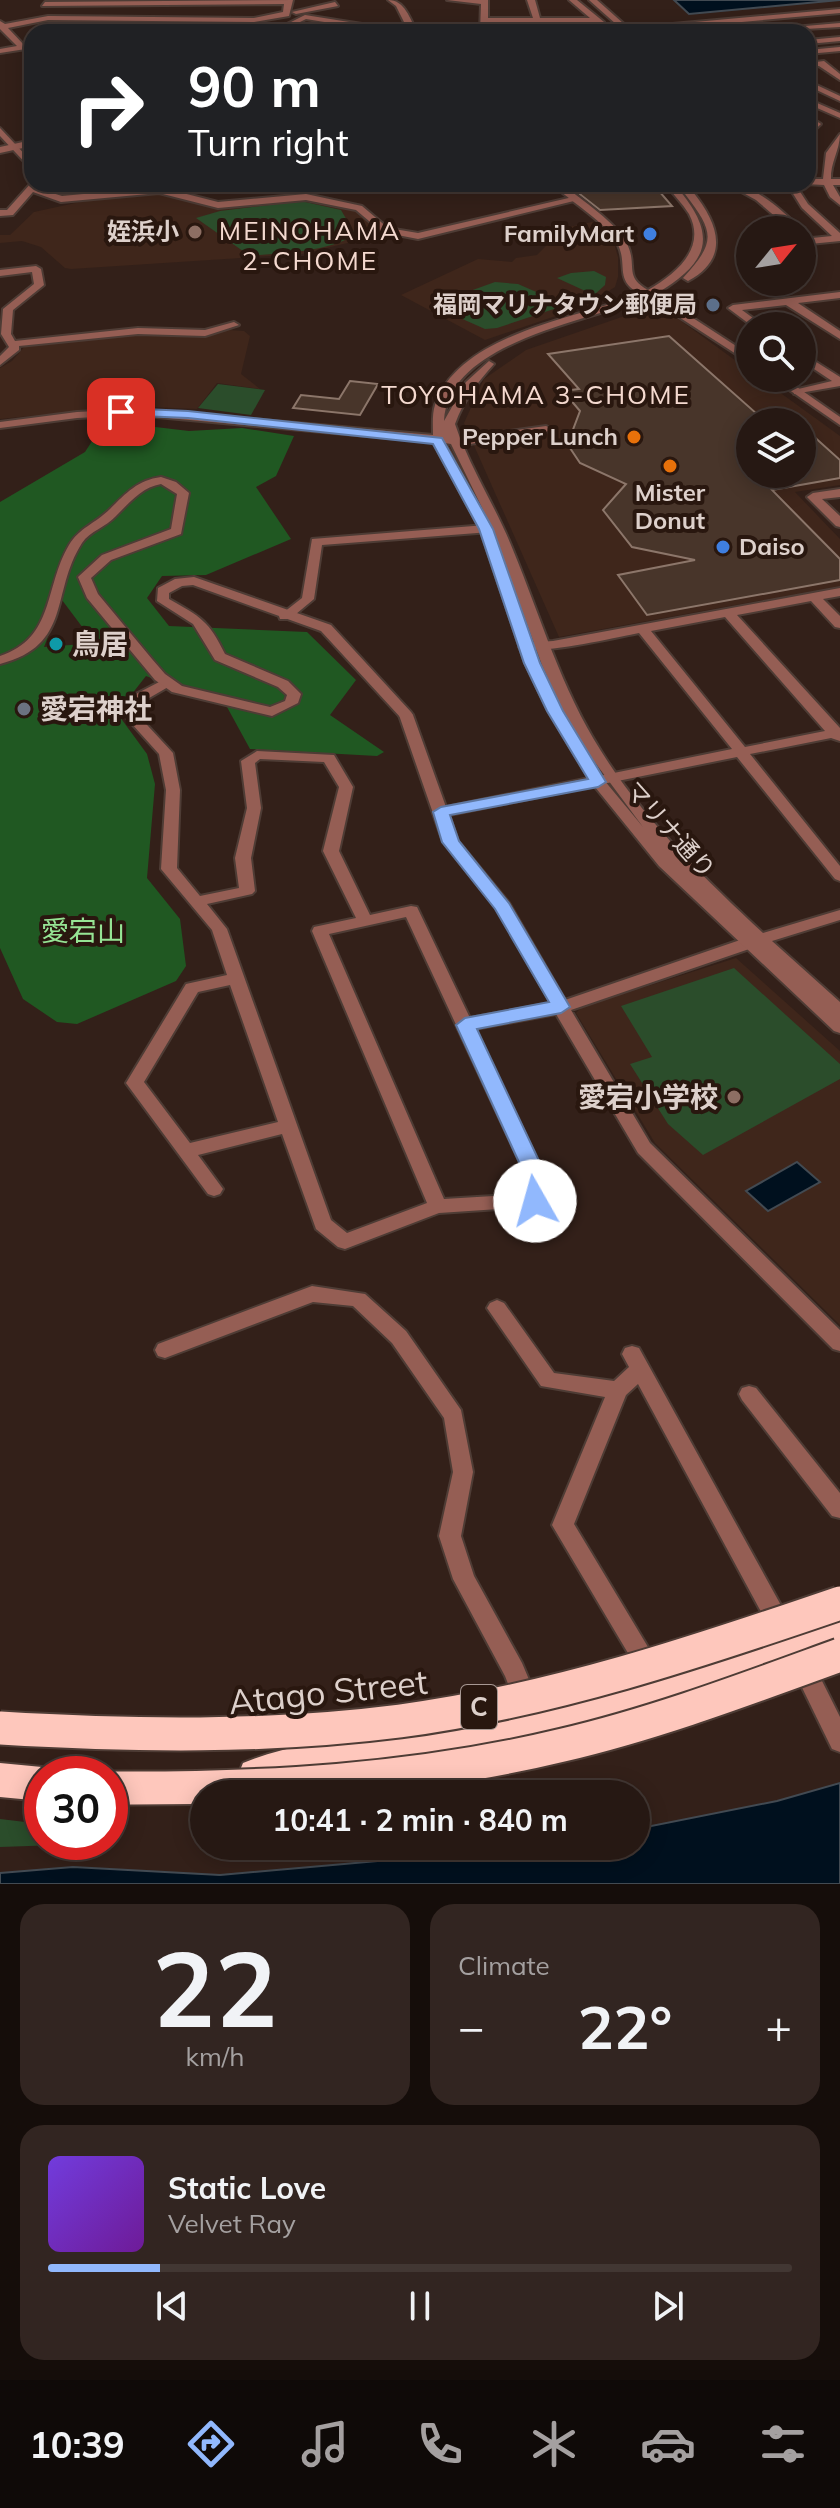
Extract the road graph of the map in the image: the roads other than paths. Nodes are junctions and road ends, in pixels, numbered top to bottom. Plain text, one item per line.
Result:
1 (392, 0) edge
2 (451, 0) edge
3 (531, 0) edge
4 (573, 0) edge
5 (585, 0) edge
6 (593, 0) edge
7 (138, 1) edge
8 (288, 1) edge
9 (485, 1) edge
10 (45, 2) edge
11 (91, 2) edge
12 (335, 4) dead end
13 (840, 11) edge
14 (286, 14) junction
15 (48, 18) junction
16 (86, 18) junction
17 (766, 18) junction
18 (130, 19) junction
19 (155, 20) junction
20 (254, 20) junction
21 (484, 20) junction
22 (537, 20) junction
23 (598, 20) junction
24 (340, 23) joint
25 (84, 24) edge
26 (154, 24) edge
27 (254, 24) edge
28 (291, 24) edge
29 (347, 24) edge
30 (409, 24) edge
31 (484, 24) edge
32 (603, 24) edge
33 (615, 24) edge
34 (617, 24) edge
35 (712, 24) edge
36 (774, 24) edge
37 (840, 25) edge
38 (1, 26) edge
39 (816, 28) edge
40 (840, 39) edge
41 (816, 41) edge
42 (24, 44) edge
43 (24, 47) edge
44 (840, 49) edge
45 (0, 51) edge
46 (816, 51) edge
47 (816, 64) edge
48 (840, 78) edge
49 (816, 87) edge
50 (821, 90) junction
51 (816, 91) edge
52 (840, 99) edge
53 (816, 105) edge
54 (840, 116) edge
55 (0, 131) edge
56 (840, 137) edge
57 (24, 145) edge
58 (17, 146) junction
59 (0, 150) edge
60 (24, 156) edge
61 (816, 182) edge
62 (826, 182) junction
63 (840, 182) edge
64 (28, 192) edge
65 (46, 192) edge
66 (137, 192) edge
67 (167, 192) edge
68 (565, 192) edge
69 (675, 192) edge
70 (687, 192) edge
71 (747, 192) edge
72 (796, 192) edge
73 (573, 200) junction
74 (840, 202) edge
75 (0, 213) edge
76 (780, 216) edge
77 (816, 216) edge
78 (816, 216) edge
79 (816, 240) edge
80 (0, 273) edge
81 (840, 295) edge
82 (658, 296) junction
83 (788, 301) junction
84 (739, 312) edge
85 (234, 325) dead end
86 (840, 336) edge
87 (13, 344) junction
88 (736, 344) edge
89 (736, 350) edge
90 (0, 362) edge
91 (816, 366) edge
92 (840, 382) edge
93 (816, 388) edge
94 (801, 392) edge
95 (840, 420) edge
96 (0, 425) edge
97 (546, 429) dead end
98 (438, 441) junction
99 (455, 442) junction
100 (840, 493) edge
101 (840, 523) edge
102 (486, 529) junction
103 (840, 592) edge
104 (814, 597) junction
105 (728, 613) junction
106 (285, 616) junction
107 (840, 624) edge
108 (643, 629) junction
109 (533, 647) junction
110 (0, 660) edge
111 (168, 683) junction
112 (838, 735) edge
113 (741, 752) junction
114 (605, 780) junction
115 (441, 812) junction
116 (840, 876) edge
117 (198, 901) junction
118 (840, 915) edge
119 (365, 921) junction
120 (754, 941) junction
121 (236, 978) junction
122 (561, 1007) junction
123 (840, 1011) edge
124 (465, 1025) junction
125 (840, 1027) edge
126 (288, 1126) junction
127 (186, 1151) junction
128 (214, 1189) dead end
129 (438, 1206) junction
130 (497, 1308) dead end
131 (840, 1343) edge
132 (165, 1350) dead end
133 (618, 1390) junction
134 (749, 1394) dead end
135 (840, 1509) edge
136 (840, 1604) edge
137 (780, 1625) junction
138 (840, 1637) edge
139 (840, 1656) edge
140 (650, 1668) junction
141 (804, 1669) junction
142 (526, 1701) junction
143 (0, 1727) edge
144 (840, 1741) edge
145 (236, 1780) edge
146 (361, 1780) edge
147 (0, 1782) edge
148 (24, 1784) edge
149 (128, 1788) edge
150 (128, 1788) edge
151 (190, 1788) edge

1 - 30 street
2 - 9 street
3 - 22 street
4 - 23 street
5 - 33 street
6 - 34 street
7 - 8 street
7 - 11 street
7 - 18 street
8 - 14 street
9 - 21 street
10 - 11 street
10 - 15 street
11 - 16 street
12 - 14 street
13 - 17 street
14 - 20 street
15 - 16 street
15 - 38 street
16 - 18 street
16 - 25 street
17 - 35 street
17 - 36 street
18 - 19 street
19 - 20 street
19 - 26 street
20 - 27 street
21 - 22 street
21 - 31 street
22 - 23 street
23 - 32 street
24 - 28 street
24 - 29 street
37 - 39 street
38 - 42 street
40 - 41 street
43 - 45 street
44 - 46 street
47 - 48 street
49 - 50 street
50 - 51 street
50 - 52 street
53 - 54 street
55 - 58 street
56 - 62 street
57 - 58 street
58 - 59 street
58 - 60 street
61 - 62 street
62 - 63 street
62 - 74 street
64 - 75 street
65 - 66 street
67 - 73 street
68 - 73 street
69 - 82 street, マリナ通り
70 - 82 street, マリナ通り
71 - 76 street
72 - 77 street
73 - 82 street
78 - 79 street
80 - 87 street
81 - 83 street
82 - 88 street
82 - 89 street
82 - 98 street, マリナ通り
82 - 99 street, マリナ通り
83 - 84 street
83 - 86 street
85 - 87 street
87 - 90 street
91 - 92 street
92 - 93 street
94 - 95 street
96 - 98 street
97 - 99 street
98 - 99 street
98 - 102 street, マリナ通り
99 - 109 street, マリナ通り
100 - 101 street
102 - 106 street
102 - 109 street, マリナ通り
103 - 104 street
104 - 105 street
104 - 107 street
105 - 108 street
105 - 112 street
106 - 111 street
106 - 115 street
108 - 109 street
108 - 113 street
109 - 114 street, マリナ通り
110 - 111 street
111 - 117 street
112 - 113 street
113 - 114 street
113 - 116 street
114 - 115 street
114 - 120 street, マリナ通り
115 - 122 street
117 - 119 street
117 - 121 street
118 - 120 street
119 - 124 street
119 - 129 street
120 - 122 street
120 - 123 street, マリナ通り
120 - 125 street, マリナ通り
121 - 126 street
121 - 127 street
122 - 124 street
122 - 131 street
124 - 129 street
126 - 127 street
126 - 129 street
127 - 128 street
130 - 133 street
132 - 142 street
133 - 137 street
133 - 140 street
134 - 135 street
136 - 137 street, Atago Street
136 - 143 highway, C, bridge
137 - 140 street, Atago Street
138 - 145 highway, C
139 - 141 street
139 - 149 highway, C, bridge
140 - 142 street, Atago Street
141 - 144 street
141 - 146 street
142 - 143 street, Atago Street
147 - 148 highway
150 - 151 street

